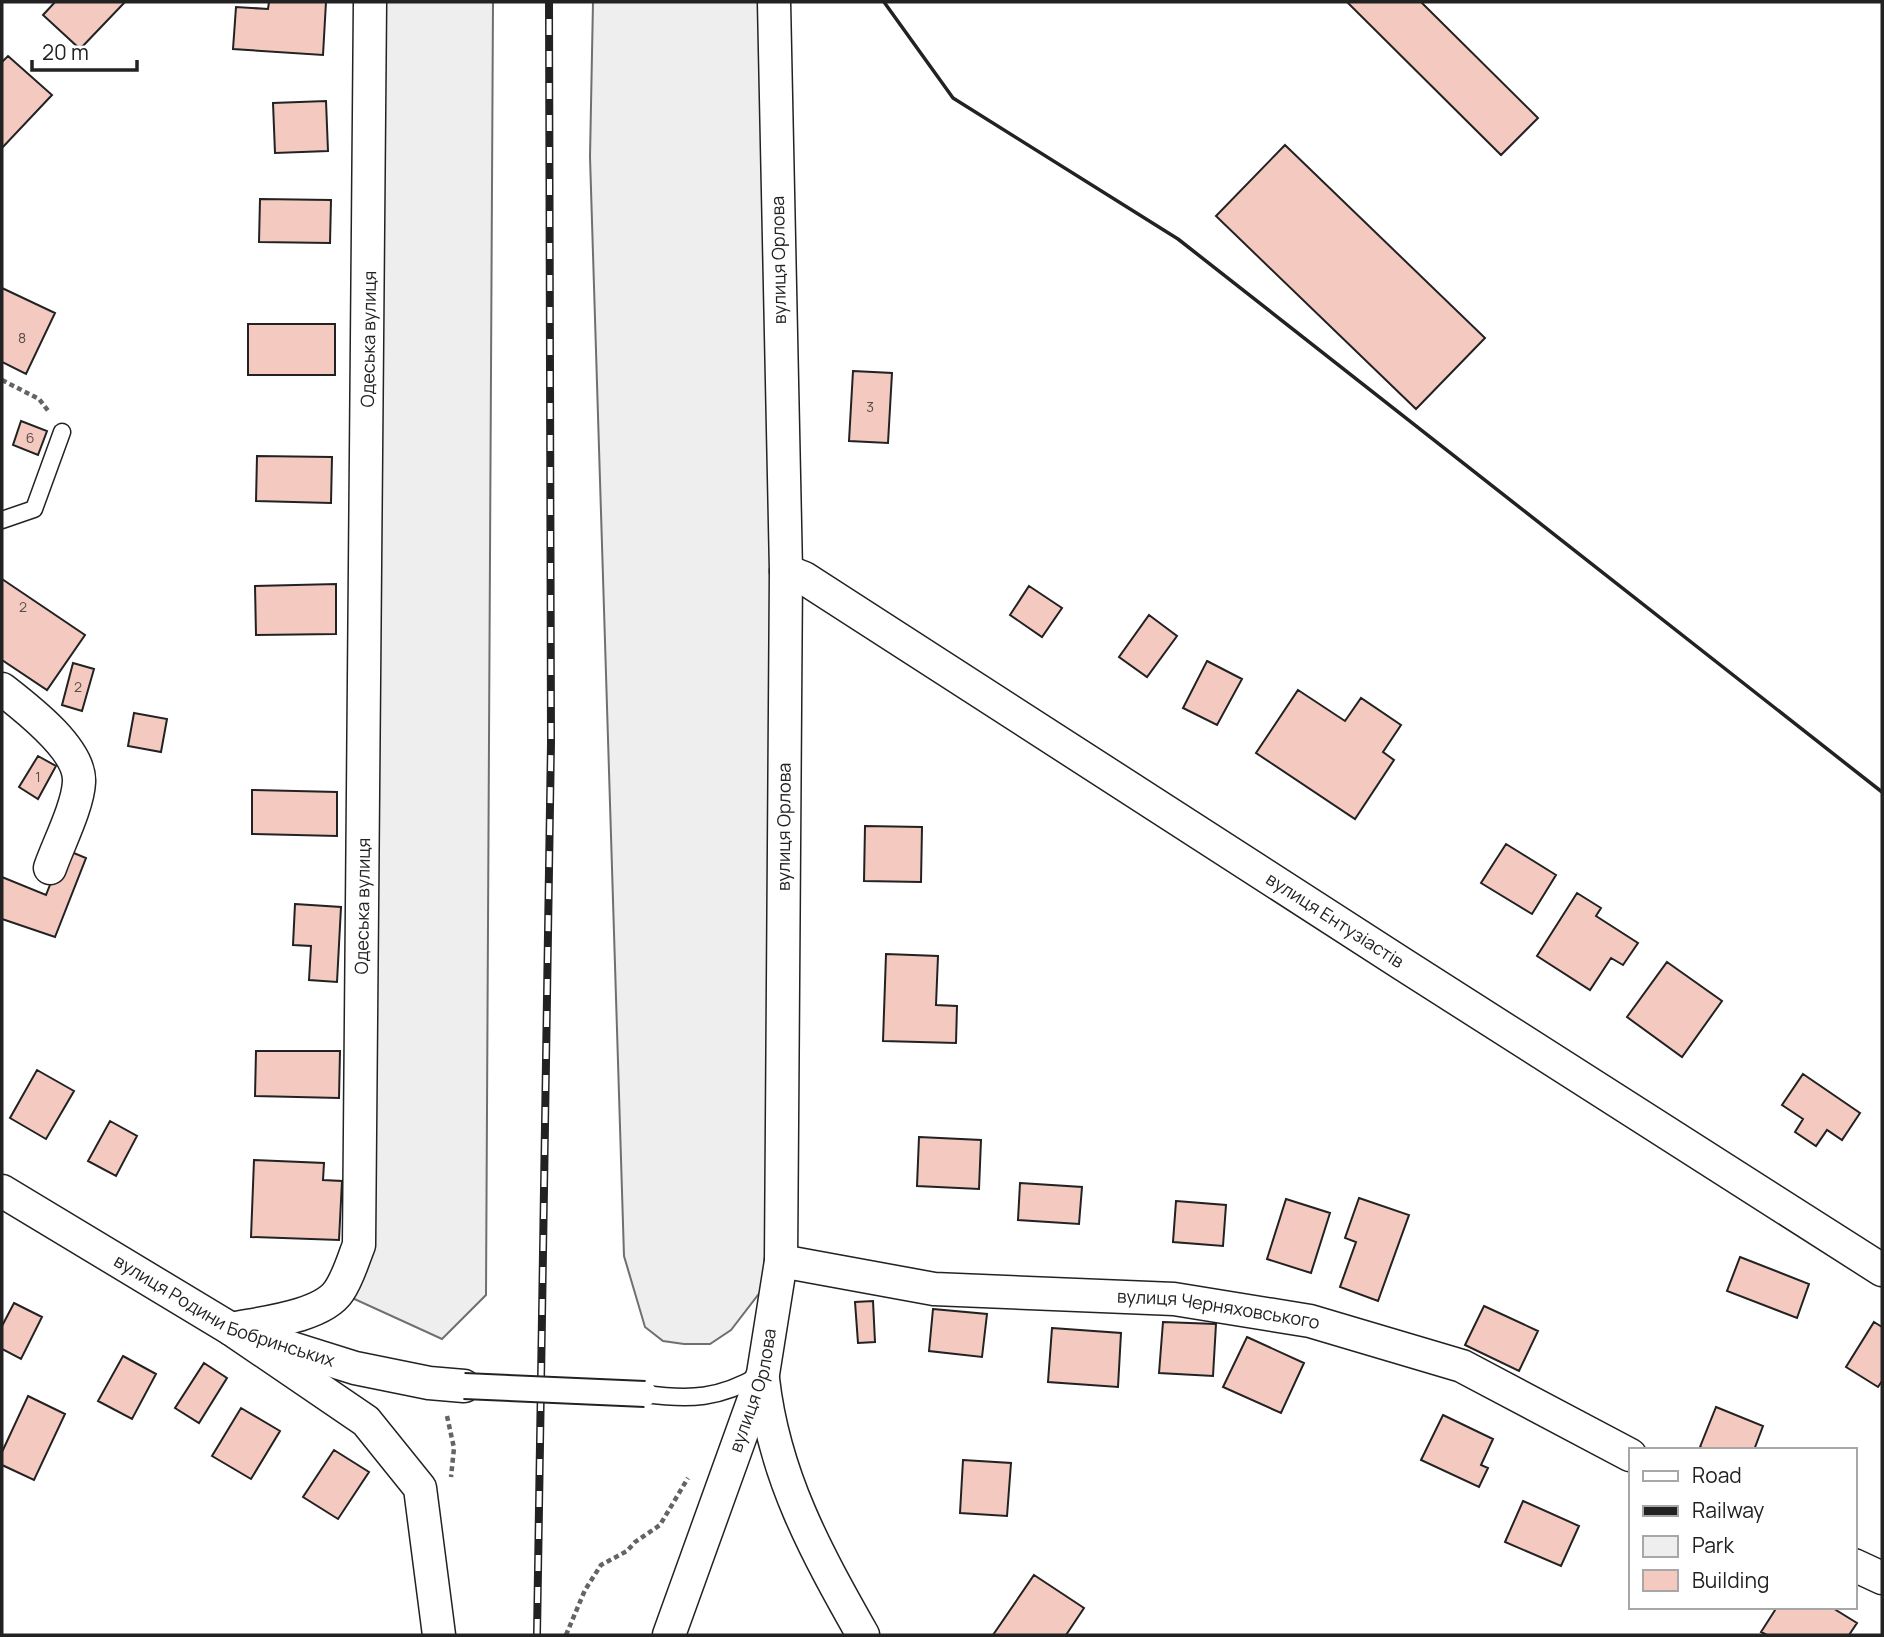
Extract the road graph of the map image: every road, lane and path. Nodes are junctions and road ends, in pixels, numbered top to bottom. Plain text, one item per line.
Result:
1 (370, 2) edge
2 (774, 2) edge
3 (2, 380) edge
4 (62, 432) joint
5 (2, 520) edge
6 (786, 571) junction
7 (2, 690) edge
8 (50, 868) dead end
9 (2, 1191) edge
10 (781, 1261) junction
11 (1882, 1270) edge
12 (231, 1329) junction
13 (763, 1374) junction
14 (464, 1386) joint
15 (645, 1394) joint
16 (1629, 1454) edge
17 (692, 1474) dead end
18 (1856, 1566) edge
19 (1882, 1578) edge
20 (439, 1635) edge
21 (566, 1635) edge
22 (669, 1635) edge
23 (863, 1635) edge

1 - 12 street, Одеська вулиця
2 - 6 street, вулиця Орлова
3 - 4 path
4 - 5 lane
6 - 10 street, вулиця Орлова
6 - 11 street, вулиця Ентузіастів
7 - 8 street
9 - 12 street, вулиця Родини Бобринських
10 - 13 street, вулиця Орлова
10 - 16 street, вулиця Черняховського
12 - 14 street, вулиця Родини Бобринських
12 - 20 street
13 - 15 lane
13 - 22 street, вулиця Орлова
13 - 23 street
14 - 15 street, bridge
17 - 21 path
18 - 19 street

